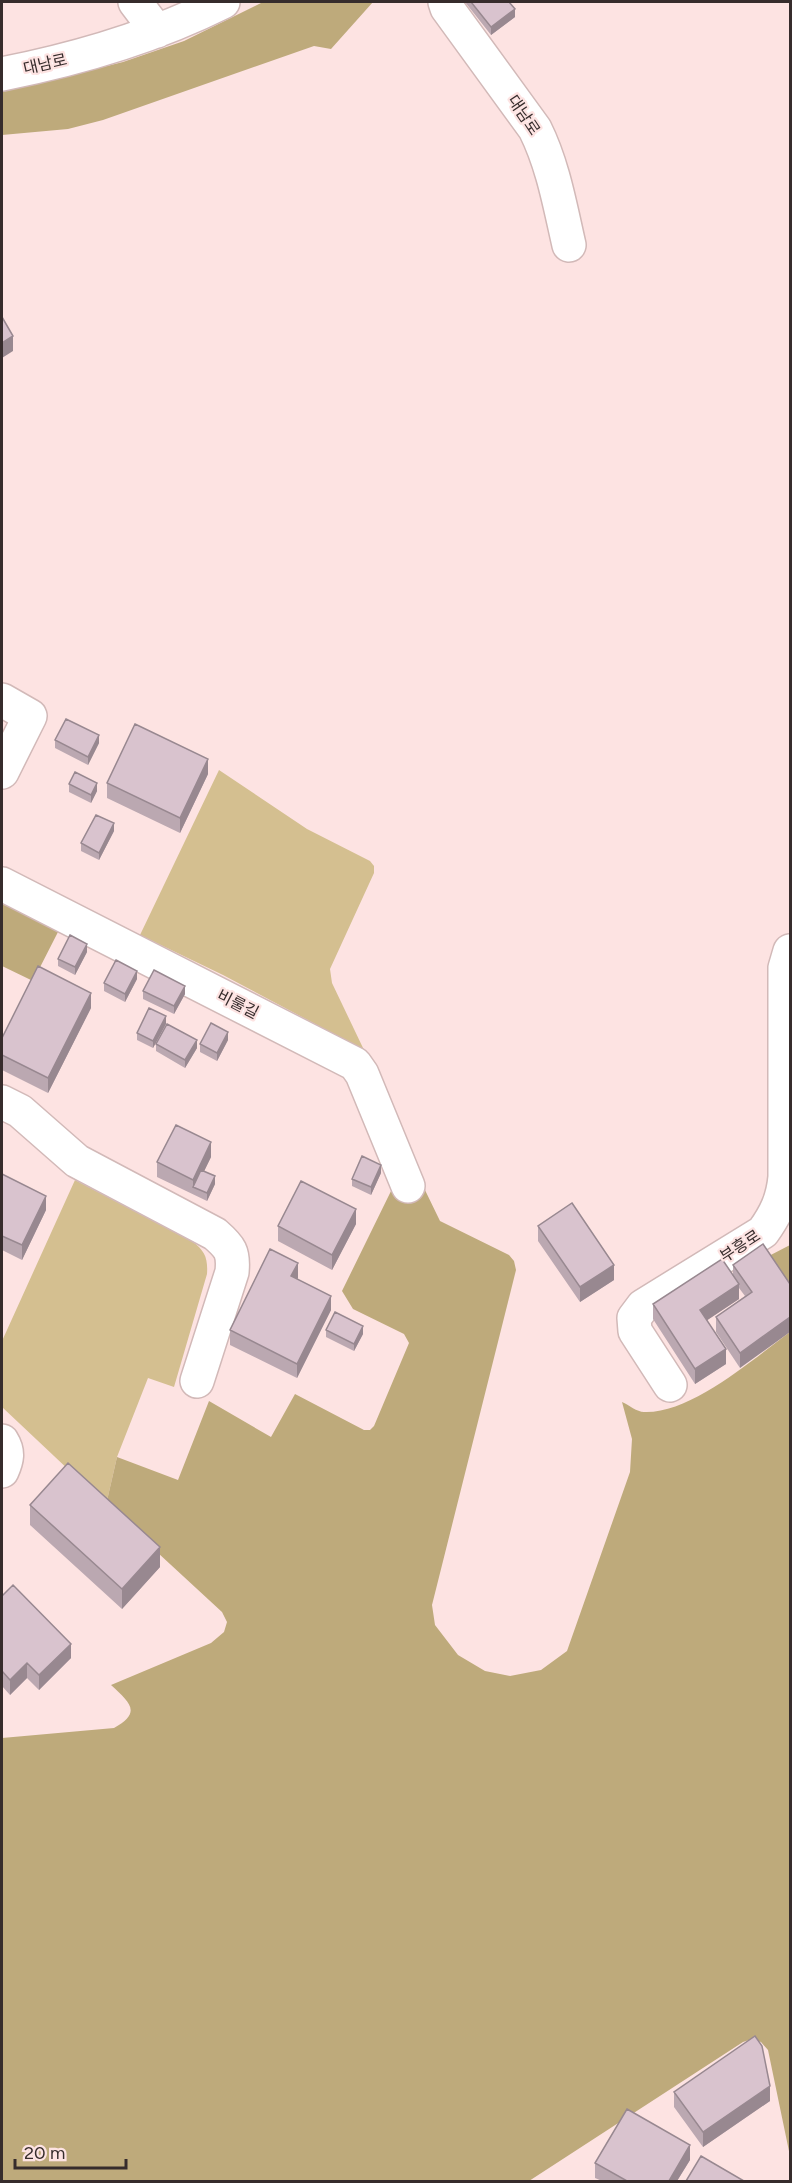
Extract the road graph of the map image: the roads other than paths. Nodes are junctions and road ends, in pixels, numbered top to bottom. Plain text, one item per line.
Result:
1 (135, 2) edge
2 (223, 2) edge
3 (445, 2) edge
4 (158, 30) junction
5 (2, 74) edge
6 (569, 245) dead end
7 (2, 700) edge
8 (2, 772) edge
9 (2, 884) edge
10 (790, 951) edge
11 (2, 1102) edge
12 (408, 1186) dead end
13 (197, 1381) dead end
14 (670, 1385) dead end
15 (2, 1441) edge
16 (2, 1471) edge

1 - 4 street
2 - 4 street, 대남로
3 - 6 street, 대남로
4 - 5 street, 대남로
7 - 8 street
9 - 12 street, 비룰길
10 - 14 street, 부흥로
11 - 13 street
15 - 16 street

